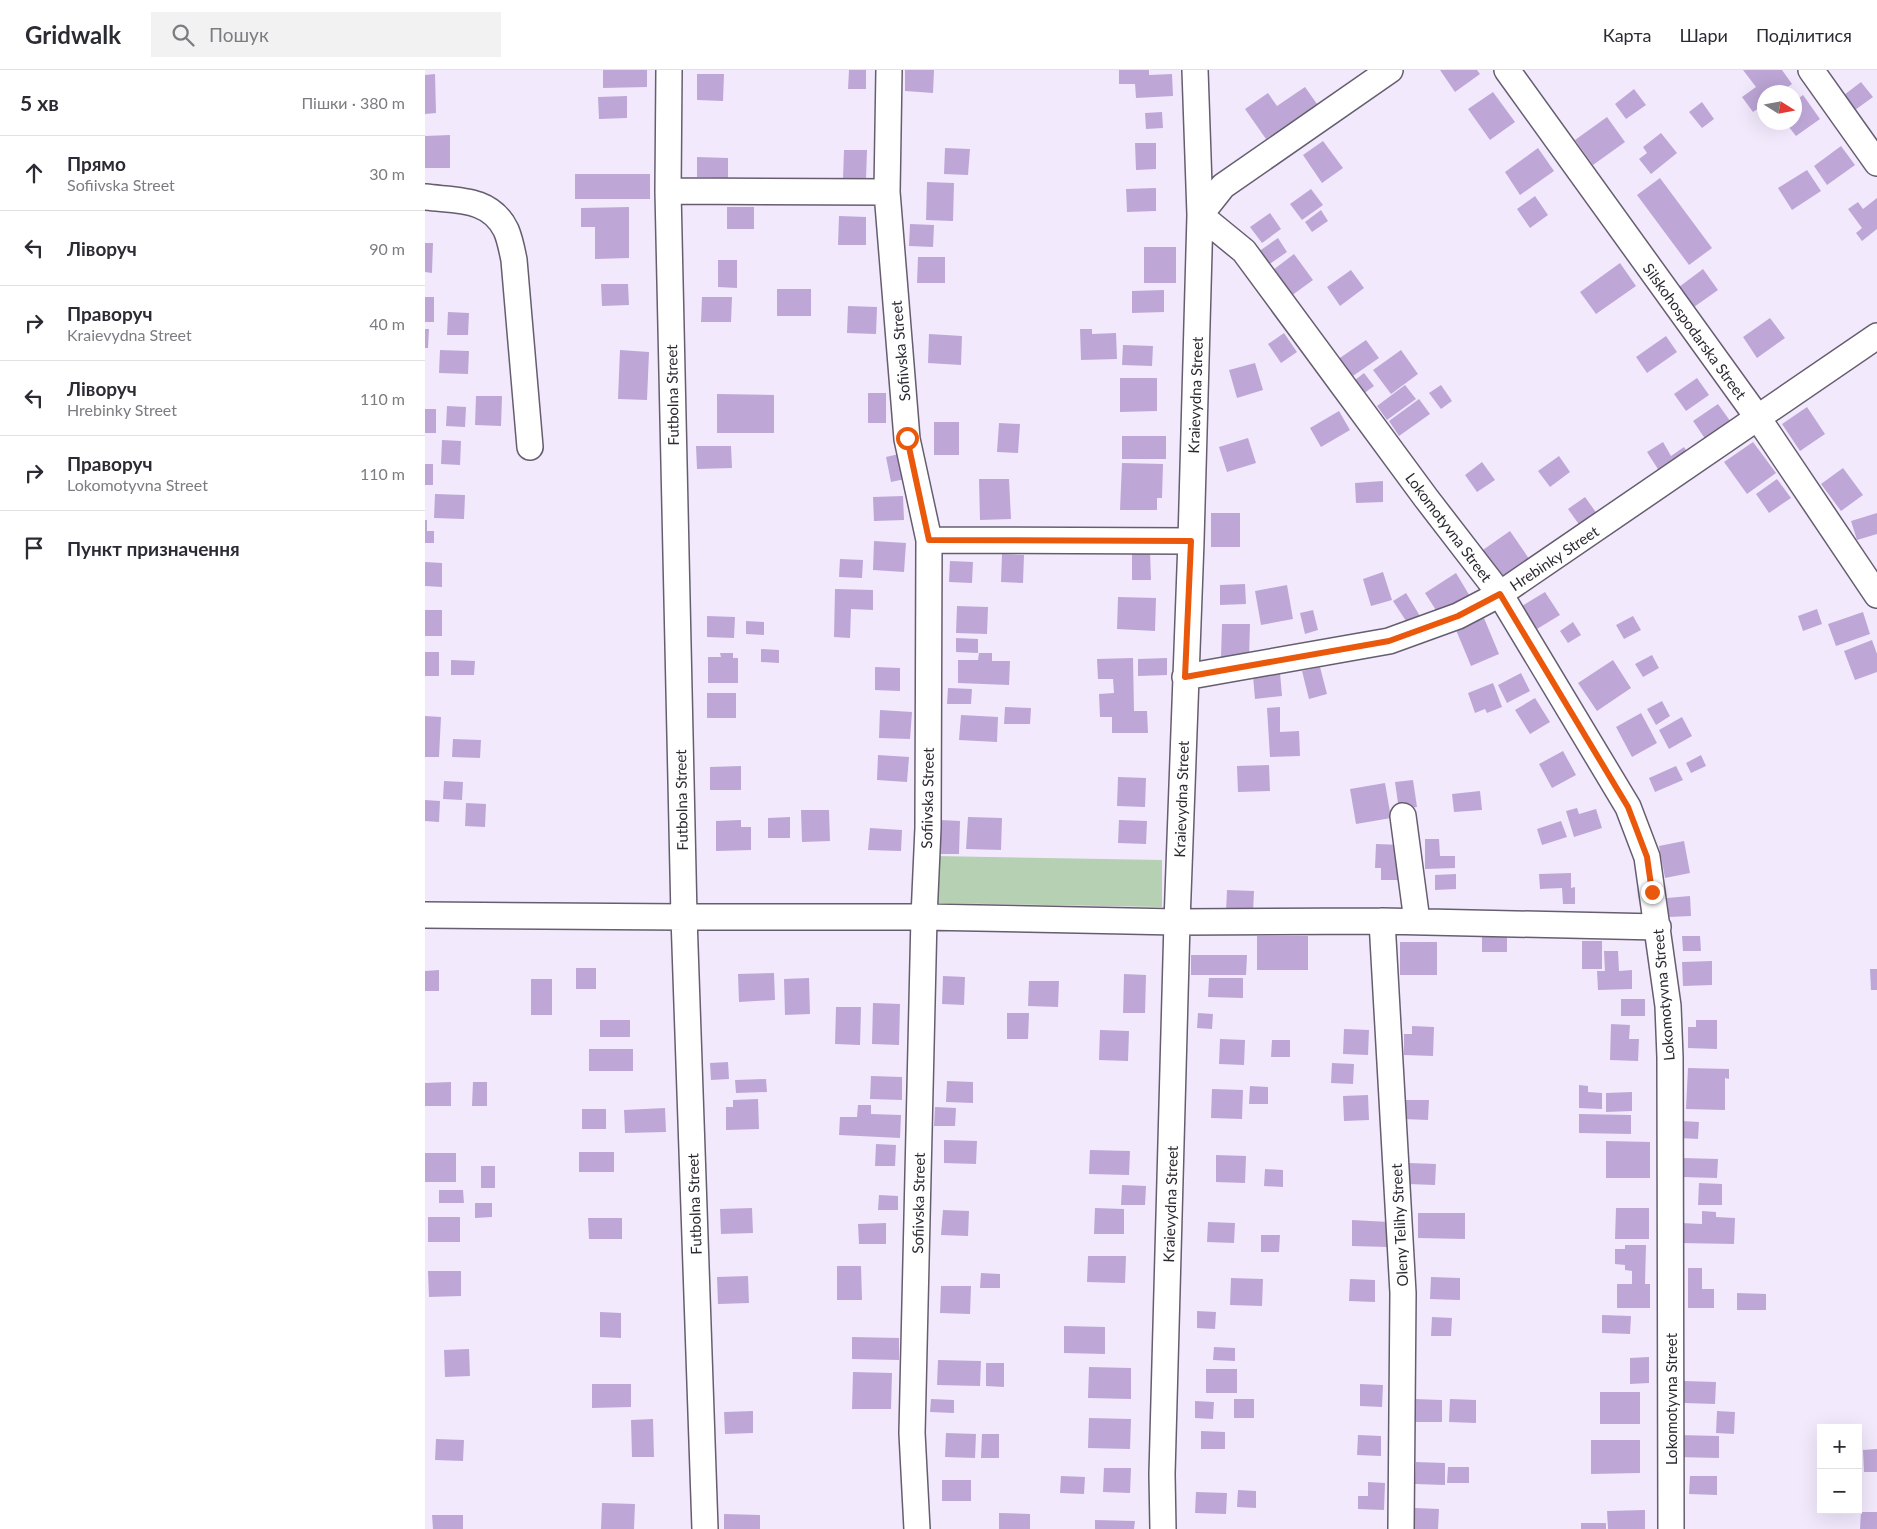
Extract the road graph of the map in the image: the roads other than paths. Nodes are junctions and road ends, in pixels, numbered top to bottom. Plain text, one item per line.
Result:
1 (669, 70) edge
2 (889, 70) edge
3 (1195, 70) edge
4 (1390, 70) edge
5 (1507, 70) edge
6 (1811, 70) edge
7 (1877, 163) edge
8 (668, 191) junction
9 (887, 192) junction
10 (425, 197) edge
11 (1201, 215) junction
12 (1877, 336) edge
13 (1758, 418) junction
14 (531, 447) dead end
15 (929, 540) junction
16 (1191, 541) junction
17 (1500, 594) junction
18 (1877, 595) edge
19 (1185, 677) junction
20 (1403, 816) dead end
21 (425, 915) edge
22 (684, 917) junction
23 (924, 917) junction
24 (1382, 921) junction
25 (1417, 921) junction
26 (1177, 922) junction
27 (1658, 927) junction
28 (705, 1529) edge
29 (917, 1529) edge
30 (1163, 1529) edge
31 (1401, 1529) edge
32 (1671, 1529) edge

1 - 8 street, Futbolna Street
2 - 9 street, Sofiivska Street
3 - 11 street, Kraievydna Street
4 - 11 street
5 - 13 street, Silskohospodarska Street
6 - 7 street
8 - 9 street
8 - 22 street, Futbolna Street
9 - 15 street, Sofiivska Street
10 - 14 street
11 - 16 street, Kraievydna Street
11 - 17 street, Lokomotyvna Street
12 - 13 street, Hrebinky Street
13 - 17 street, Hrebinky Street
13 - 18 street, Silskohospodarska Street
15 - 16 street
15 - 23 street, Sofiivska Street
16 - 19 street, Kraievydna Street
17 - 19 street, Hrebinky Street
17 - 27 street, Lokomotyvna Street
19 - 26 street, Kraievydna Street
20 - 25 street
21 - 22 street
22 - 23 street
22 - 28 street, Futbolna Street
23 - 26 street
23 - 29 street, Sofiivska Street
24 - 25 street
24 - 26 street
24 - 31 street, Oleny Telihy Street
25 - 27 street
26 - 30 street, Kraievydna Street
27 - 32 street, Lokomotyvna Street

